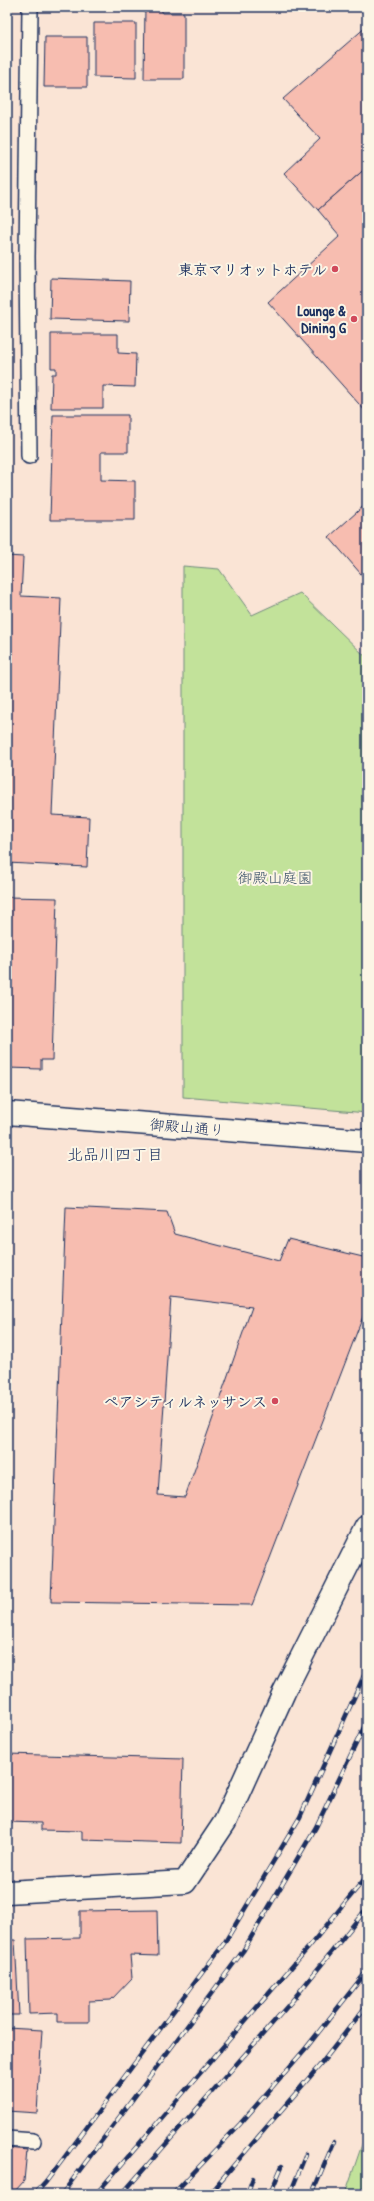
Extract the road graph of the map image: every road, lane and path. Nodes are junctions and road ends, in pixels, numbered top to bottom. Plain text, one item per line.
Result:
1 (30, 7) edge
2 (29, 456) dead end
3 (7, 1113) edge
4 (367, 1141) edge
5 (367, 1528) edge
6 (7, 1892) edge
7 (7, 2139) edge
8 (33, 2141) dead end

1 - 2 lane
3 - 4 street, 御殿山通り
5 - 6 street
7 - 8 lane

